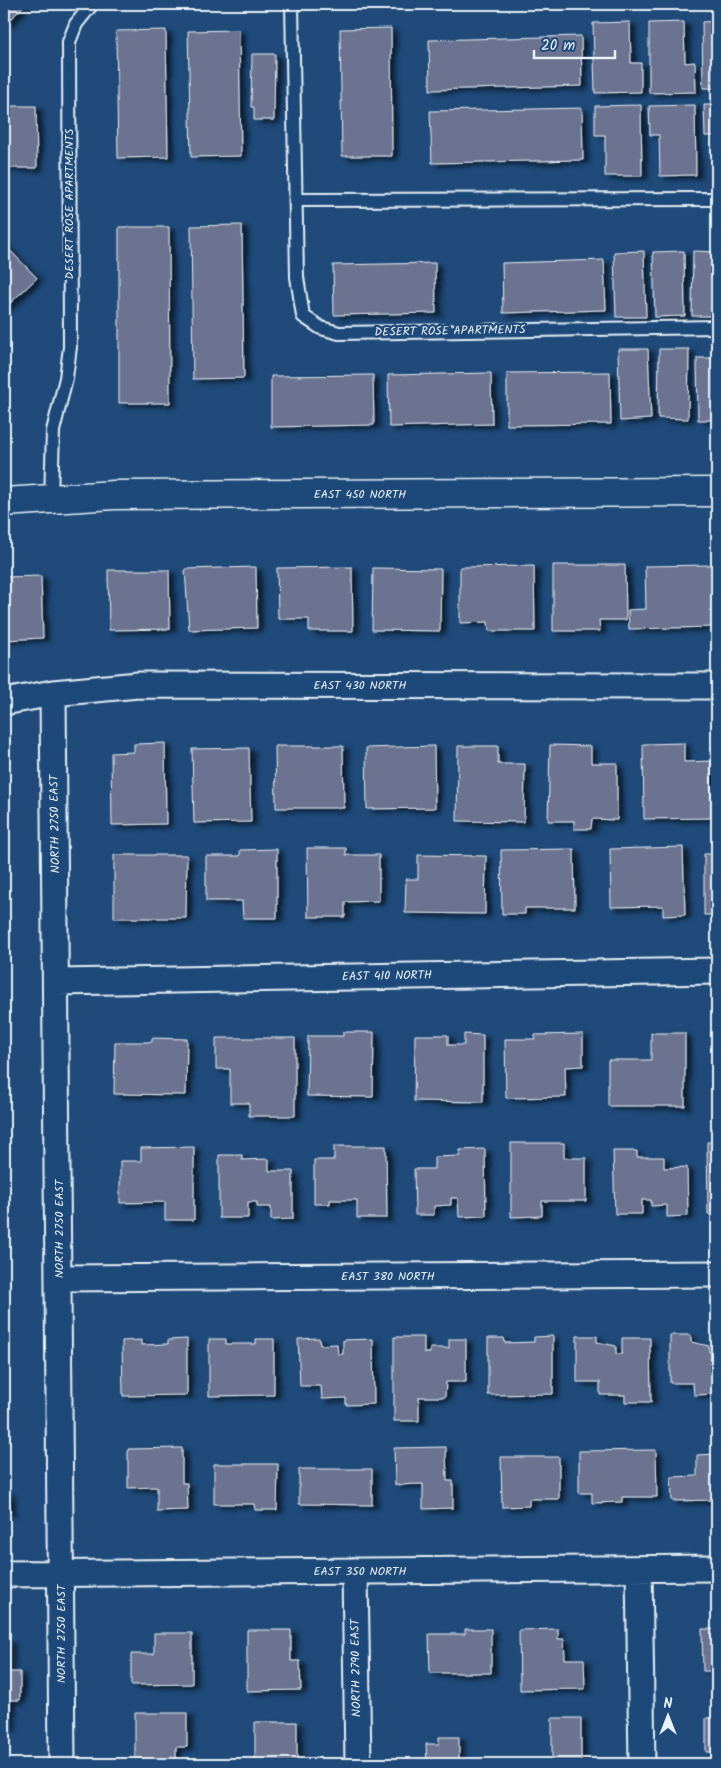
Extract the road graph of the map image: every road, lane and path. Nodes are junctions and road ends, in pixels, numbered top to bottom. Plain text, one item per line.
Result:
1 (92, 4) edge
2 (292, 4) edge
3 (717, 199) edge
4 (296, 200) junction
5 (717, 327) edge
6 (717, 492) edge
7 (51, 498) junction
8 (4, 502) edge
9 (717, 686) edge
10 (53, 693) junction
11 (4, 702) edge
12 (717, 971) edge
13 (57, 982) junction
14 (717, 1274) edge
15 (59, 1278) junction
16 (717, 1568) edge
17 (639, 1569) junction
18 (354, 1571) junction
19 (4, 1574) edge
20 (61, 1574) junction
21 (62, 1764) edge
22 (358, 1764) edge
23 (642, 1764) edge

1 - 7 lane, DESERT ROSE APARTMENTS
2 - 4 lane, DESERT ROSE APARTMENTS
3 - 4 lane
4 - 5 lane, DESERT ROSE APARTMENTS
6 - 7 street, EAST 450 NORTH
7 - 8 street, EAST 450 NORTH
9 - 10 street, EAST 430 NORTH
10 - 11 street, EAST 430 NORTH
10 - 13 street, NORTH 2750 EAST
12 - 13 street, EAST 410 NORTH
13 - 15 street, NORTH 2750 EAST
14 - 15 street, EAST 380 NORTH
15 - 20 street, NORTH 2750 EAST
16 - 17 street, EAST 350 NORTH
17 - 18 street, EAST 350 NORTH
17 - 23 street
18 - 20 street, EAST 350 NORTH
18 - 22 street, NORTH 2790 EAST
19 - 20 street, EAST 350 NORTH
20 - 21 street, NORTH 2750 EAST

